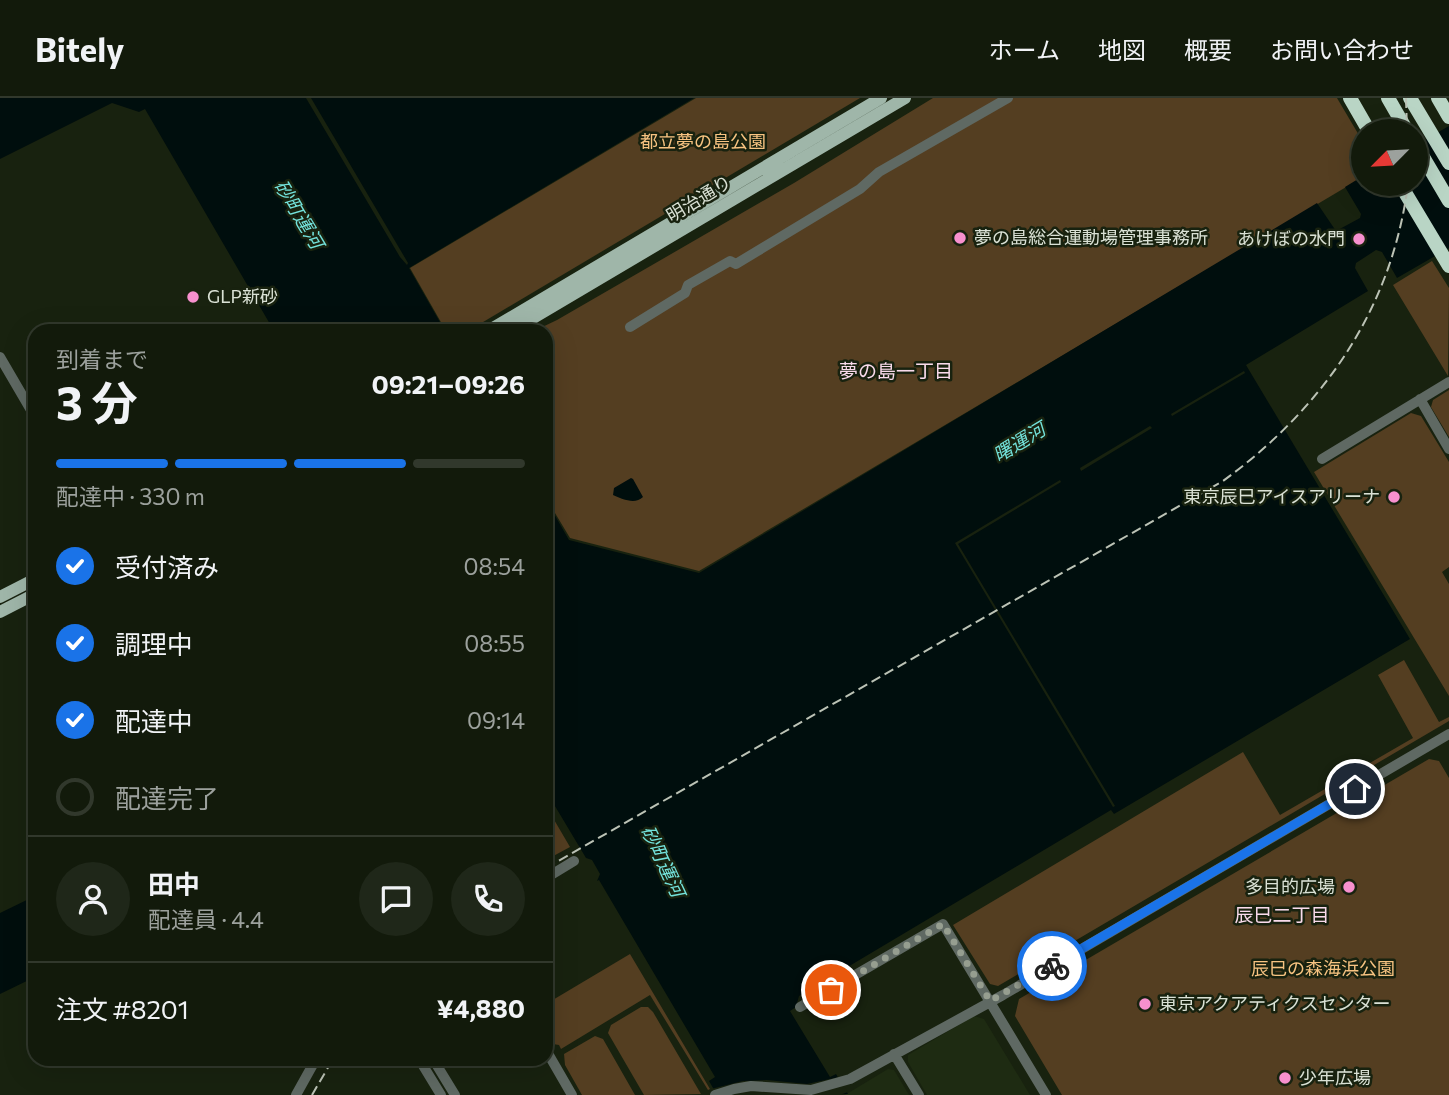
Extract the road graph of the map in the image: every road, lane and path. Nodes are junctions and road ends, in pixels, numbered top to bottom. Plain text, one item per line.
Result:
1 (881, 98) edge
2 (905, 98) edge
3 (1008, 98) edge
4 (1350, 98) edge
5 (1361, 98) edge
6 (1388, 98) edge
7 (1410, 98) edge
8 (1438, 98) edge
9 (1449, 117) edge
10 (1362, 119) edge
11 (1373, 119) edge
12 (1400, 119) edge
13 (1449, 163) edge
14 (1428, 165) edge
15 (1407, 196) edge
16 (1418, 196) edge
17 (1449, 201) edge
18 (1449, 247) edge
19 (1449, 266) edge
20 (500, 324) edge
21 (524, 324) edge
22 (629, 327) dead end
23 (0, 357) edge
24 (1449, 382) edge
25 (1420, 399) junction
26 (28, 405) edge
27 (1449, 449) edge
28 (1322, 458) dead end
29 (28, 583) edge
30 (0, 597) edge
31 (28, 598) edge
32 (0, 612) edge
33 (1449, 734) edge
34 (574, 861) dead end
35 (553, 874) edge
36 (990, 1001) junction
37 (800, 1007) dead end
38 (895, 1056) junction
39 (553, 1062) edge
40 (312, 1066) edge
41 (422, 1066) edge
42 (437, 1066) edge
43 (844, 1084) junction
44 (296, 1095) edge
45 (441, 1095) edge
46 (454, 1095) edge
47 (572, 1095) edge
48 (715, 1095) edge
49 (729, 1095) edge
50 (798, 1095) edge
51 (919, 1095) edge
52 (1046, 1095) edge

1 - 20 main road, 明治通り
2 - 21 main road, 明治通り
3 - 22 street
4 - 10 highway
5 - 11 highway
6 - 12 highway
7 - 13 highway
8 - 9 highway
14 - 17 highway
15 - 19 highway
16 - 18 highway
23 - 26 street
24 - 25 street
25 - 27 street
25 - 28 street
29 - 30 main road
31 - 32 main road
33 - 36 street
34 - 35 street
36 - 37 street
36 - 38 street
36 - 52 street
38 - 43 street
38 - 51 street
39 - 47 street
40 - 44 street
41 - 45 street
42 - 46 street
43 - 48 street
43 - 50 street
49 - 50 street

